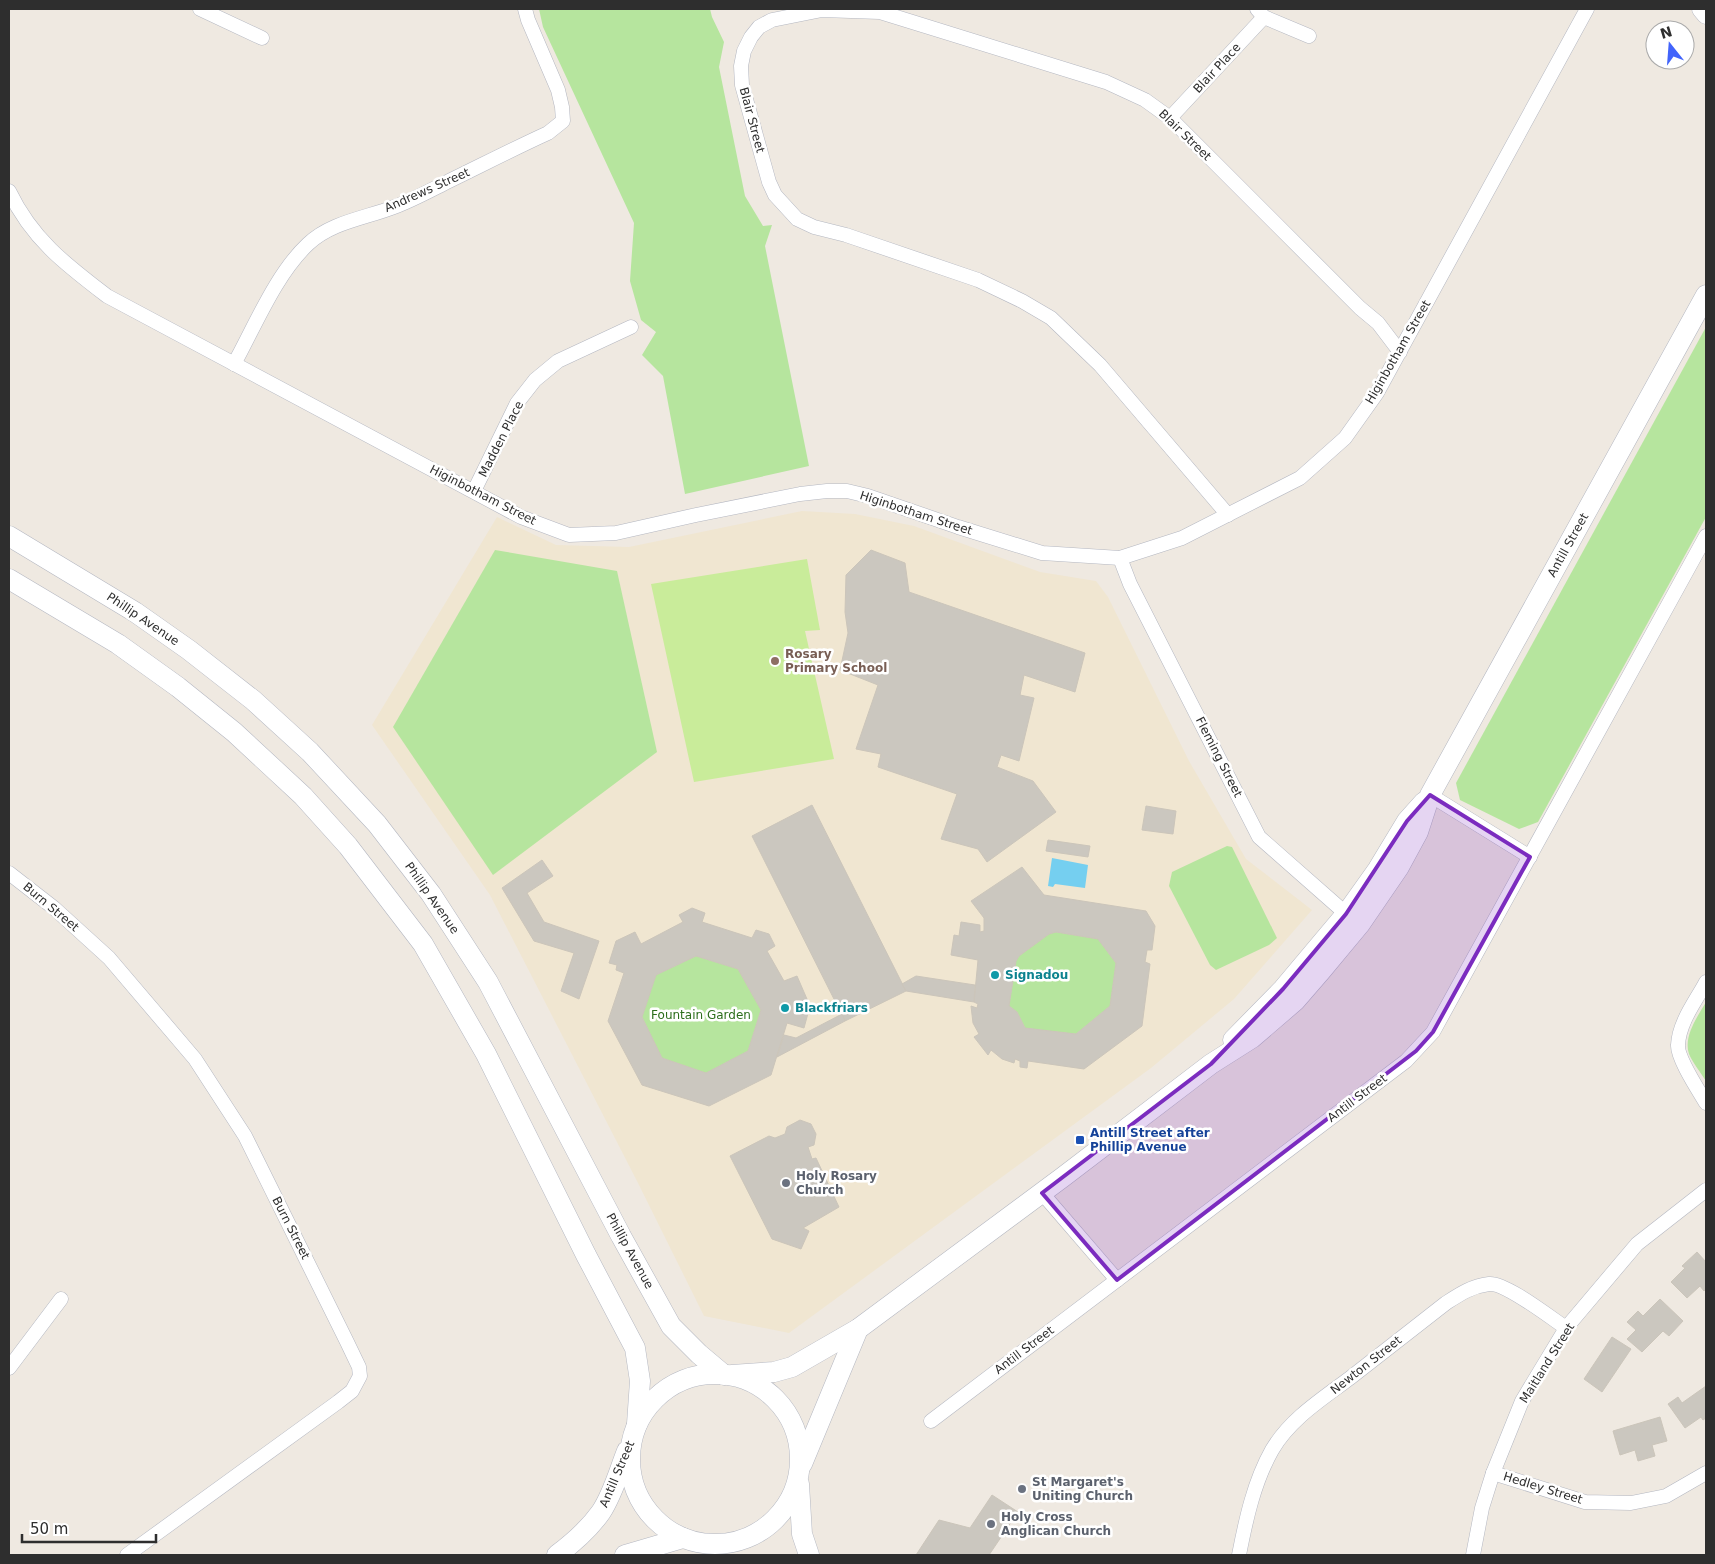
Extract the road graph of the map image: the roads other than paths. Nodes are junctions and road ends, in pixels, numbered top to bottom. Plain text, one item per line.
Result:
1 (200, 9) edge
2 (524, 9) edge
3 (1587, 9) edge
4 (1700, 9) edge
5 (1261, 13) edge
6 (1706, 15) edge
7 (1310, 36) dead end
8 (262, 38) dead end
9 (1170, 118) junction
10 (9, 191) edge
11 (1706, 295) edge
12 (632, 327) dead end
13 (1400, 352) junction
14 (234, 364) junction
15 (474, 491) junction
16 (1228, 515) junction
17 (9, 536) edge
18 (1706, 536) edge
19 (1120, 558) junction
20 (9, 579) edge
21 (1430, 795) junction
22 (1530, 857) junction
23 (9, 873) edge
24 (1353, 919) junction
25 (1706, 982) edge
26 (1706, 1103) edge
27 (1706, 1190) edge
28 (1042, 1192) junction
29 (1117, 1280) junction
30 (61, 1299) dead end
31 (1566, 1328) junction
32 (858, 1329) junction
33 (9, 1368) edge
34 (728, 1375) junction
35 (931, 1421) dead end
36 (636, 1429) junction
37 (800, 1471) junction
38 (1493, 1473) junction
39 (1706, 1473) edge
40 (683, 1538) junction
41 (703, 1544) junction
42 (127, 1555) edge
43 (557, 1555) edge
44 (625, 1555) edge
45 (722, 1555) edge
46 (809, 1555) edge
47 (1239, 1555) edge
48 (1473, 1555) edge

1 - 8 street
2 - 14 street, Andrews Street
3 - 13 street, Higinbotham Street
4 - 6 street
5 - 7 street, Blair Place
5 - 9 street, Blair Place
9 - 13 street, Blair Street
9 - 16 street, Blair Street
10 - 14 street, Higinbotham Street
11 - 21 main road, Antill Street
12 - 15 street, Madden Place
13 - 16 street, Higinbotham Street
14 - 15 street, Higinbotham Street
15 - 19 street, Higinbotham Street
16 - 19 street, Higinbotham Street
17 - 34 main road, Phillip Avenue
18 - 22 street, Antill Street
19 - 24 street, Fleming Street
20 - 36 main road
21 - 22 street
21 - 24 main road, Antill Street
22 - 29 street, Antill Street
23 - 42 street, Burn Street
24 - 28 main road, Antill Street
25 - 26 street
27 - 31 street, Maitland Street
28 - 29 street
28 - 32 main road, Antill Street
29 - 35 street, Antill Street
30 - 33 street
31 - 38 street, Maitland Street
31 - 47 street, Newton Street
32 - 34 main road, Antill Street
32 - 37 main road
34 - 36 main road
34 - 37 main road
36 - 40 main road
36 - 43 main road, Antill Street
37 - 41 main road
37 - 46 main road
38 - 39 street, Hedley Street
38 - 48 street, Maitland Street
40 - 41 main road
40 - 44 main road
41 - 45 main road

